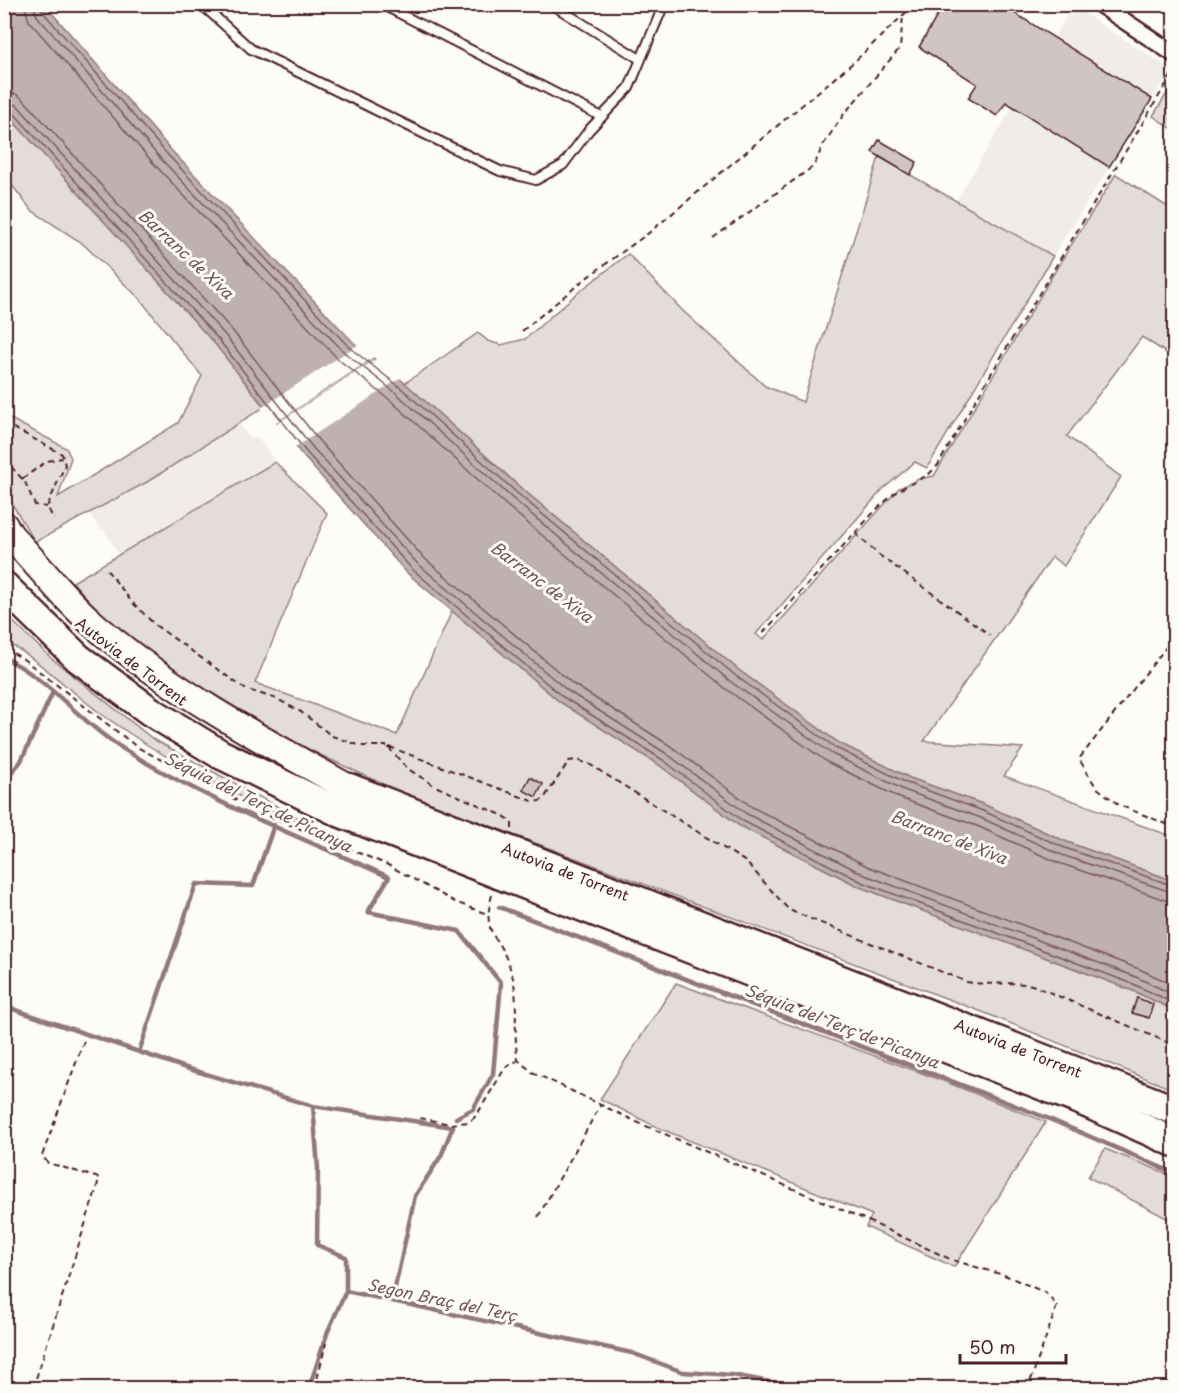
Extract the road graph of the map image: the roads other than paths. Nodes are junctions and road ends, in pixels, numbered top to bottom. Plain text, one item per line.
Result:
1 (201, 4) edge
2 (381, 4) edge
3 (551, 4) edge
4 (664, 4) edge
5 (1099, 4) edge
6 (1174, 54) edge
7 (640, 59) junction
8 (602, 117) junction
9 (4, 525) edge
10 (4, 554) edge
11 (4, 586) edge
12 (350, 788) junction
13 (1174, 1110) edge
14 (1174, 1142) edge

1 - 8 lane
2 - 8 lane
3 - 7 lane
4 - 7 lane
5 - 6 street
7 - 8 lane
9 - 12 highway
10 - 12 highway, Autovia de Torrent
11 - 14 highway, Autovia de Torrent
12 - 13 highway, Autovia de Torrent

